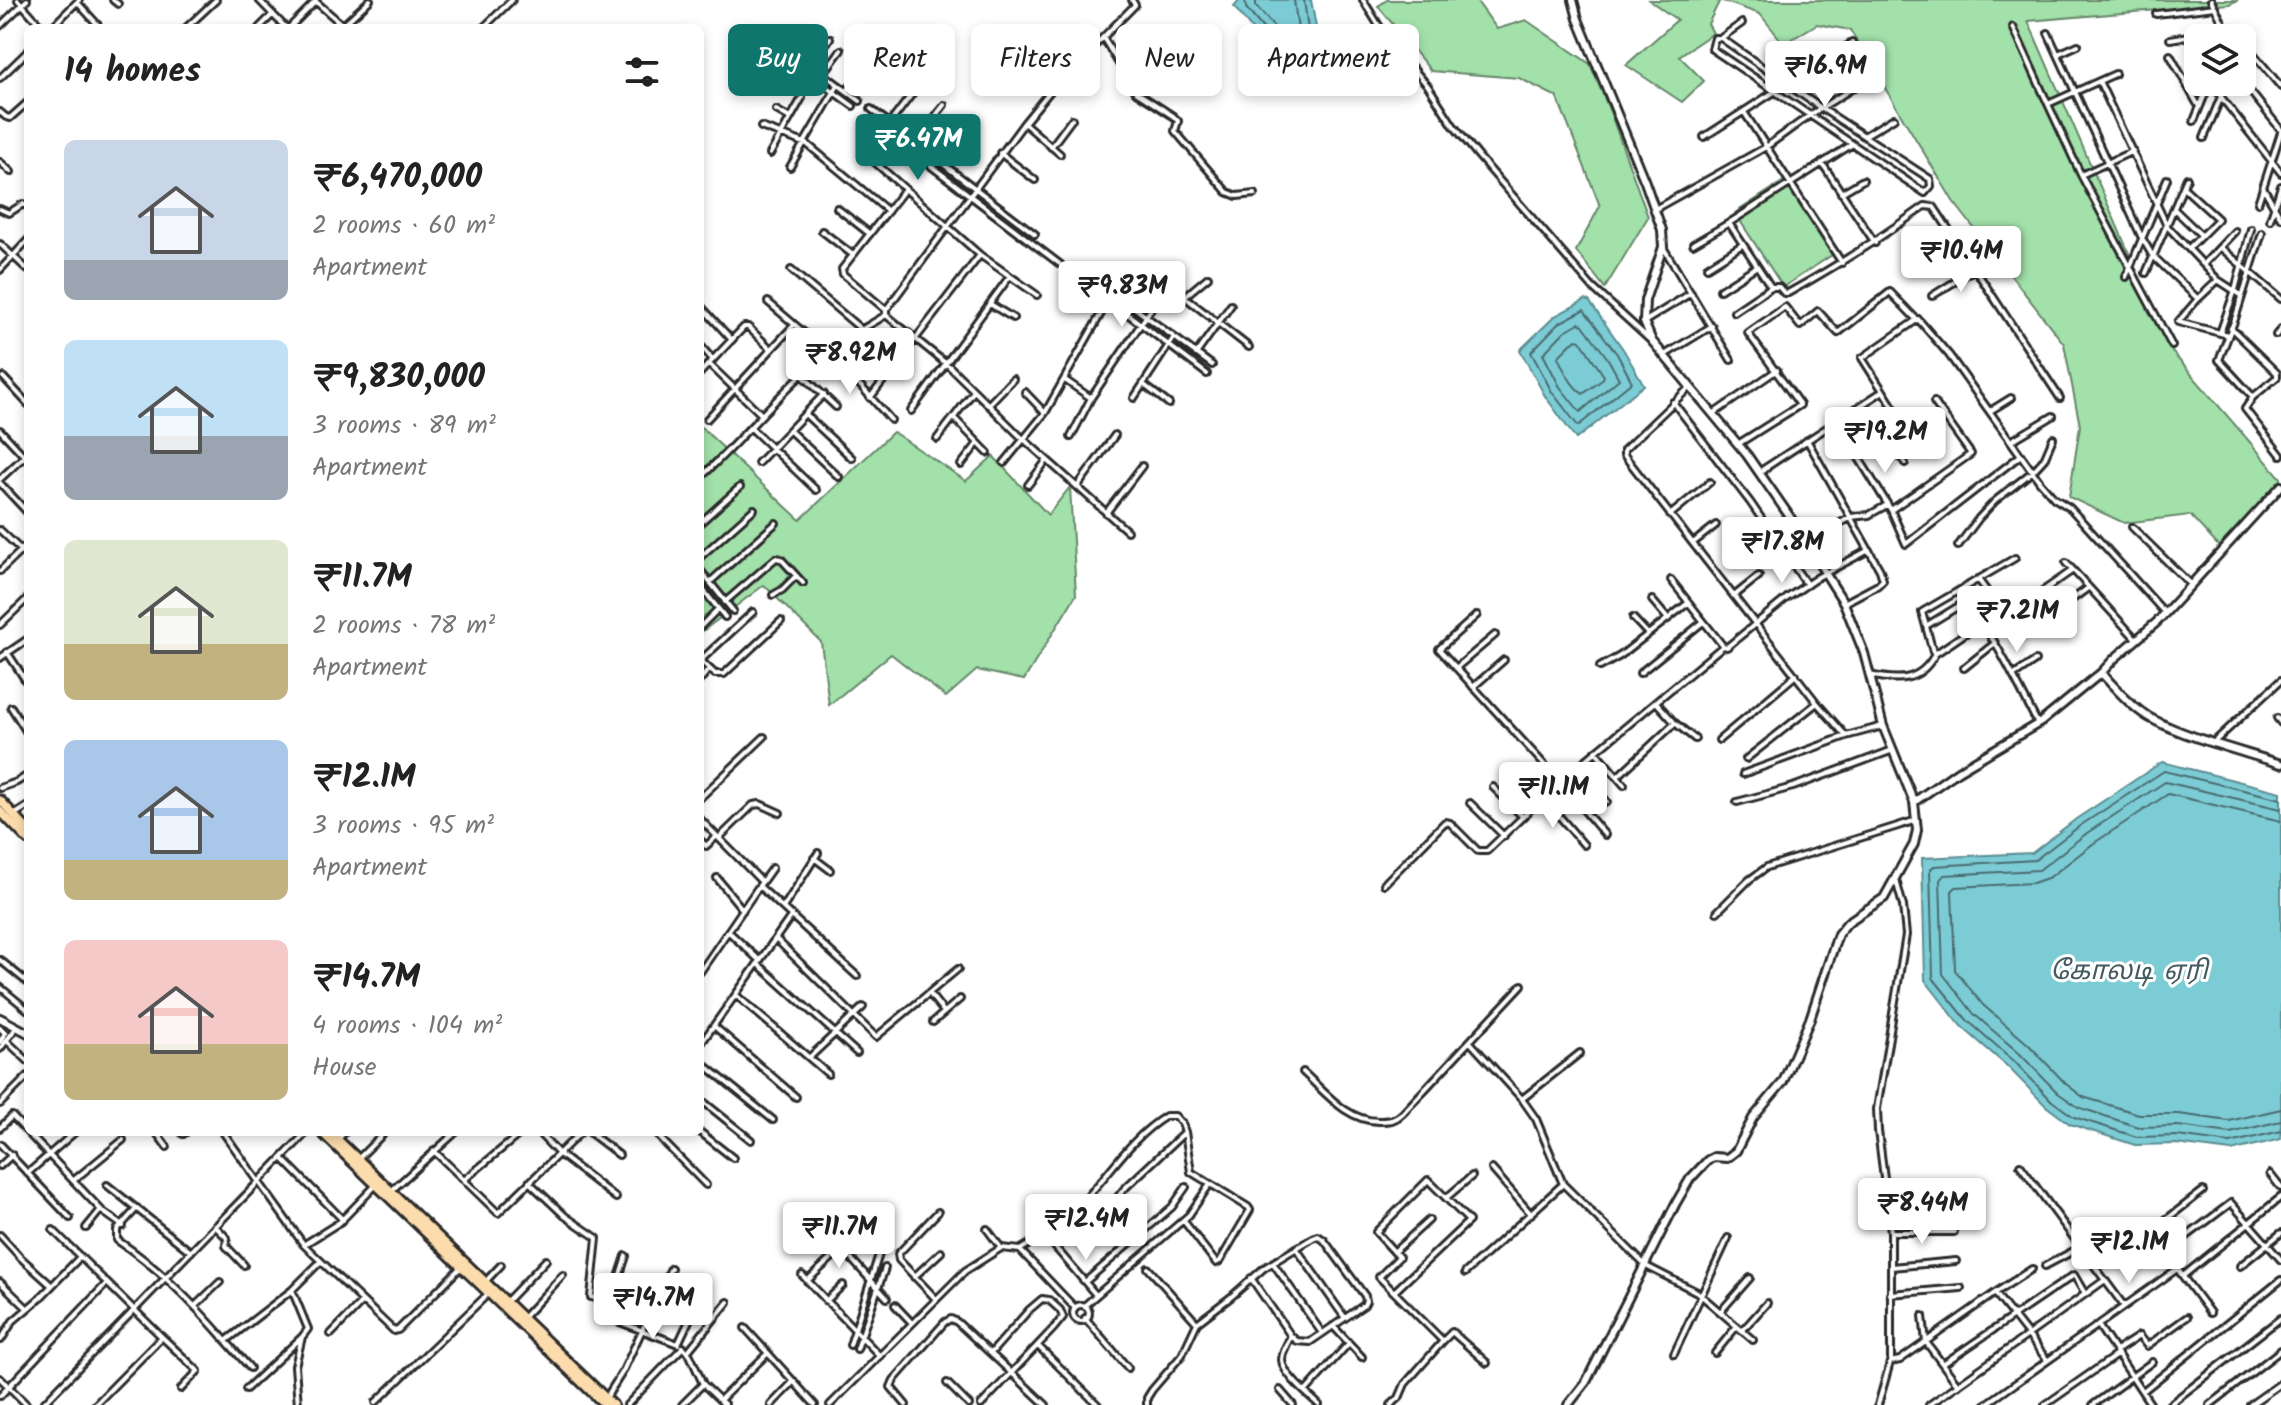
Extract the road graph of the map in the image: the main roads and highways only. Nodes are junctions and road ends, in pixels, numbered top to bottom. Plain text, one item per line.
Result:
1 (1573, 0) edge
2 (2281, 486) edge
3 (2101, 673) junction
4 (2281, 764) edge
5 (0, 800) edge
6 (1914, 802) junction
7 (0, 811) edge
8 (24, 826) edge
9 (24, 836) edge
10 (0, 1018) edge
11 (24, 1031) edge
12 (325, 1136) edge
13 (335, 1136) edge
14 (389, 1193) junction
15 (605, 1402) edge
16 (613, 1405) edge
17 (1568, 1405) edge

1 - 6 main road
2 - 3 main road
3 - 4 main road
3 - 6 main road
5 - 8 main road
6 - 17 main road
7 - 9 main road
10 - 11 main road
12 - 14 main road
13 - 14 main road
14 - 15 main road
14 - 15 main road
15 - 16 main road

